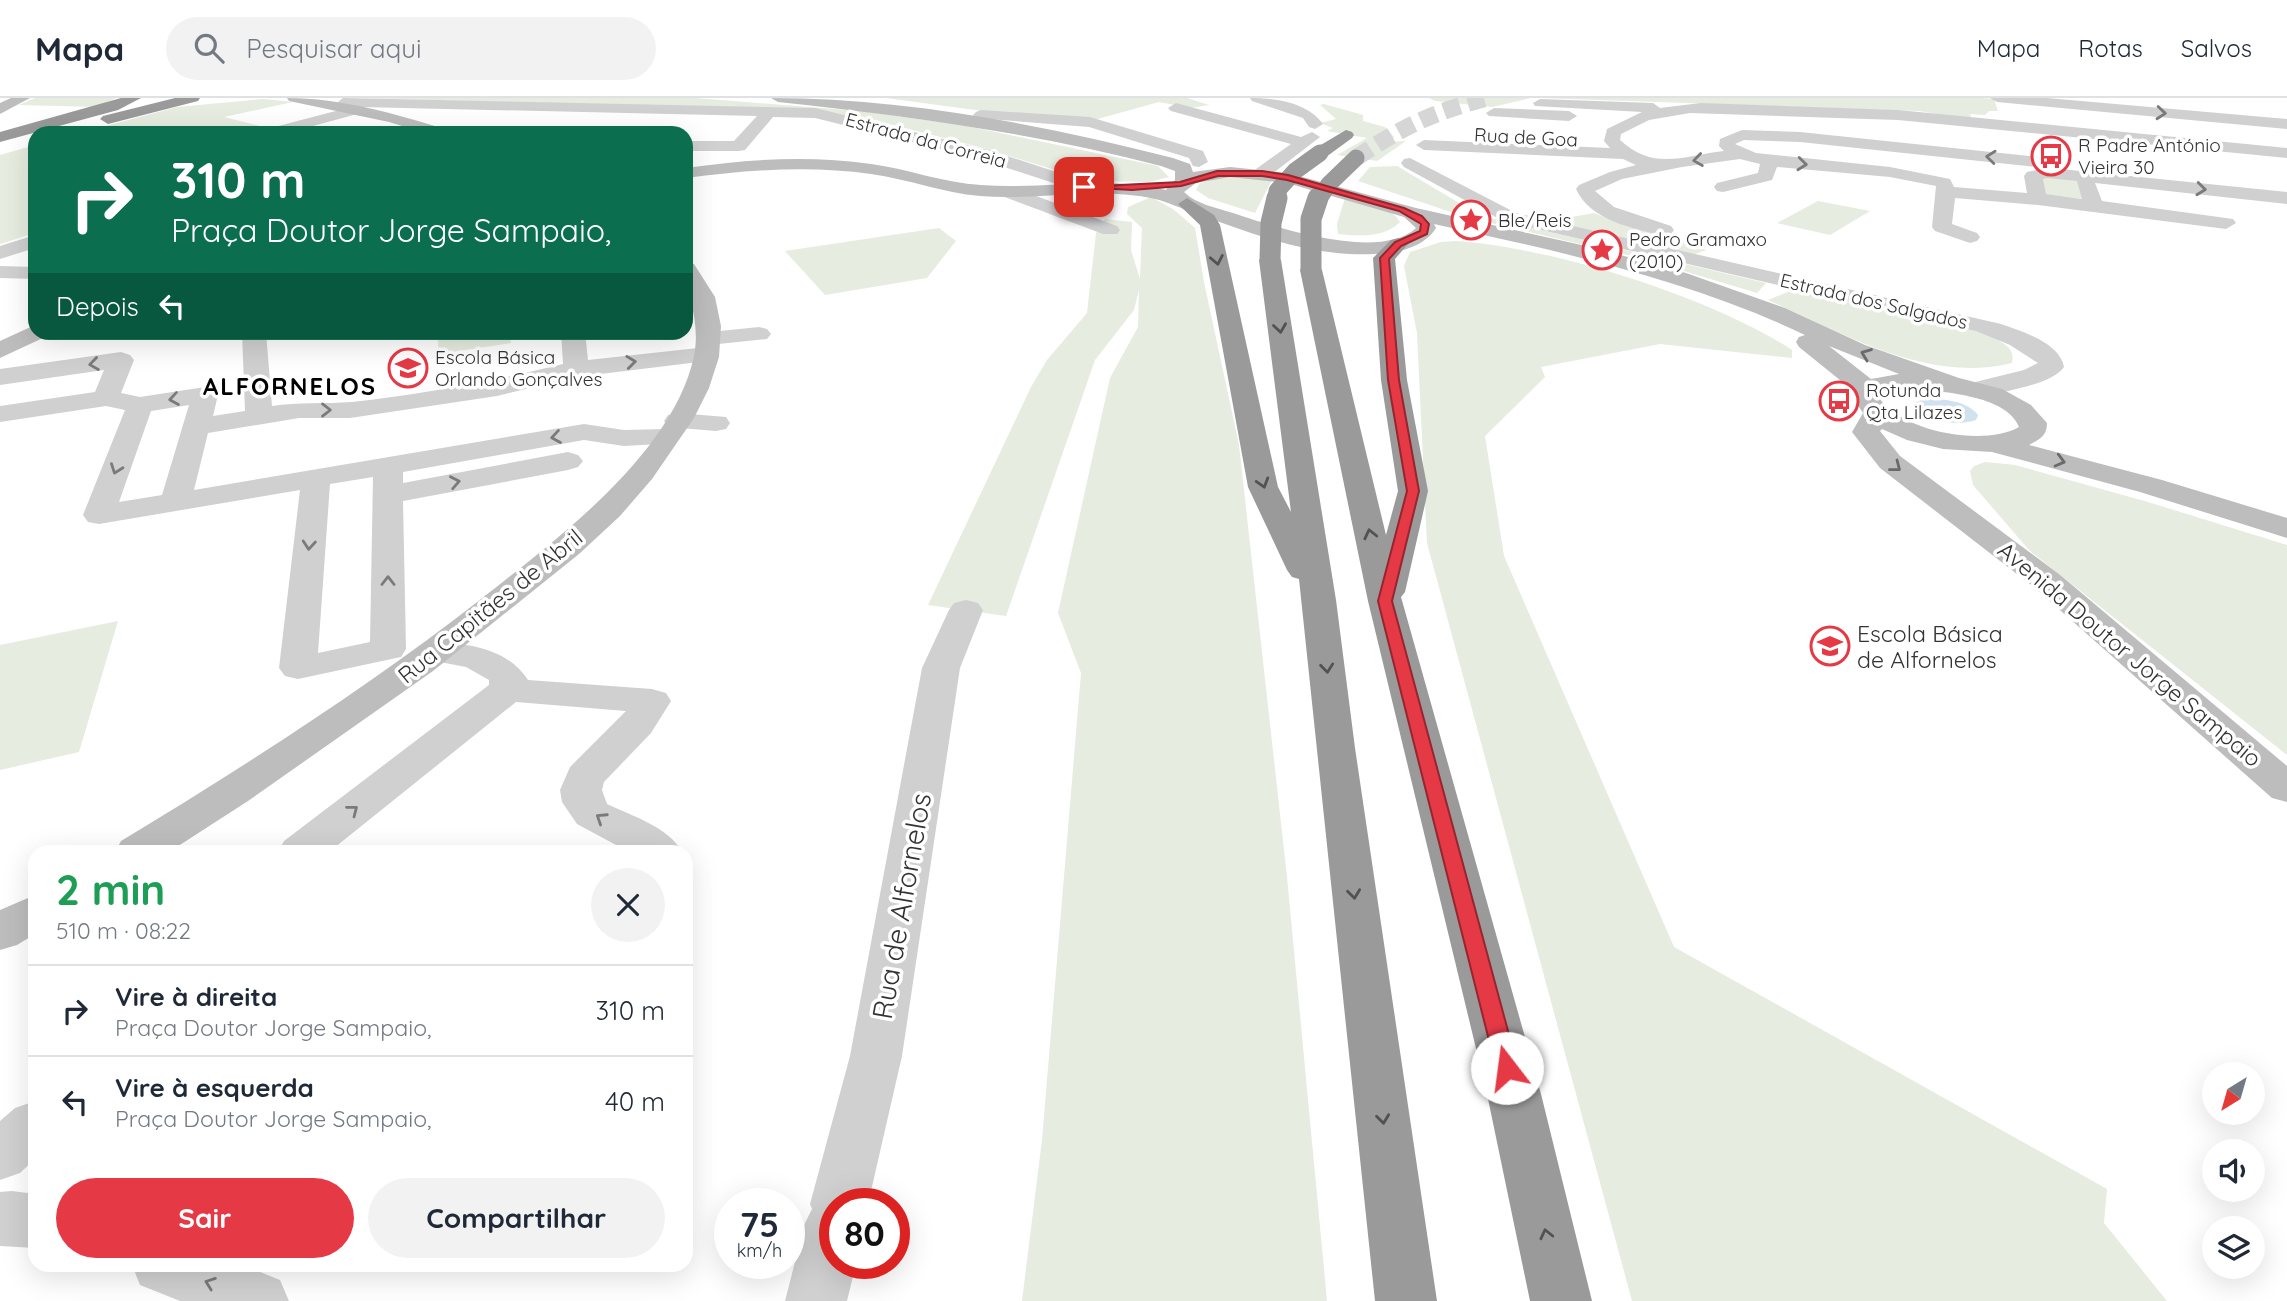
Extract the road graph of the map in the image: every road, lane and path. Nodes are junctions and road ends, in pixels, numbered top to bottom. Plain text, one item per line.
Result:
1 (23, 98) edge
2 (134, 98) edge
3 (193, 98) edge
4 (294, 98) edge
5 (327, 98) edge
6 (758, 98) edge
7 (856, 98) edge
8 (1257, 98) edge
9 (1997, 98) edge
10 (2187, 98) edge
11 (2043, 100) edge
12 (807, 101) junction
13 (1540, 103) dead end
14 (774, 104) edge
15 (2115, 104) edge
16 (350, 106) junction
17 (434, 106) junction
18 (2268, 107) dead end
19 (0, 108) edge
20 (1176, 108) dead end
21 (1672, 110) junction
22 (1494, 113) dead end
23 (406, 115) junction
24 (2199, 117) junction
25 (1635, 119) junction
26 (1475, 121) dead end
27 (41, 126) edge
28 (85, 126) edge
29 (290, 126) edge
30 (421, 126) edge
31 (446, 126) edge
32 (2286, 126) edge
33 (731, 128) dead end
34 (754, 128) junction
35 (1312, 129) junction
36 (28, 130) edge
37 (2050, 131) junction
38 (1441, 133) dead end
39 (1615, 134) junction
40 (1346, 135) tunnel mouth
41 (1742, 135) junction
42 (0, 137) edge
43 (2131, 138) junction
44 (28, 141) edge
45 (1424, 145) dead end
46 (693, 146) edge
47 (2219, 147) junction
48 (0, 149) edge
49 (2287, 153) edge
50 (1626, 154) junction
51 (1741, 154) junction
52 (1356, 158) tunnel mouth
53 (1769, 161) junction
54 (1410, 163) dead end
55 (1655, 167) junction
56 (2056, 171) junction
57 (2146, 171) junction
58 (693, 172) edge
59 (1255, 173) junction
60 (2084, 177) junction
61 (2240, 181) junction
62 (1084, 187) junction
63 (1723, 187) dead end
64 (1009, 192) junction
65 (1183, 192) junction
66 (1946, 192) junction
67 (2287, 198) edge
68 (2038, 199) junction
69 (2094, 206) junction
70 (1411, 213) junction
71 (2226, 223) dead end
72 (1110, 230) dead end
73 (1678, 233) dead end
74 (1970, 237) dead end
75 (1405, 242) junction
76 (28, 243) edge
77 (0, 253) edge
78 (0, 272) edge
79 (28, 273) edge
80 (696, 301) edge
81 (759, 334) dead end
82 (28, 337) edge
83 (254, 340) edge
84 (574, 340) edge
85 (708, 346) junction
86 (0, 351) edge
87 (2051, 367) junction
88 (576, 369) junction
89 (0, 377) edge
90 (1965, 387) junction
91 (106, 398) junction
92 (1872, 402) junction
93 (140, 404) junction
94 (0, 414) edge
95 (259, 416) junction
96 (2029, 418) junction
97 (716, 423) dead end
98 (196, 427) junction
99 (672, 429) junction
100 (1965, 443) junction
101 (1994, 444) junction
102 (316, 477) junction
103 (388, 480) junction
104 (175, 502) junction
105 (2287, 517) edge
106 (1971, 523) junction
107 (2287, 528) edge
108 (1319, 600) junction
109 (1385, 601) junction
110 (966, 610) dead end
111 (388, 649) junction
112 (431, 655) junction
113 (507, 690) junction
114 (2287, 788) edge
115 (148, 845) edge
116 (309, 845) edge
117 (650, 845) edge
118 (28, 1131) edge
119 (0, 1155) edge
120 (843, 1188) edge
121 (0, 1219) edge
122 (28, 1221) edge
123 (181, 1272) edge
124 (821, 1279) edge
125 (258, 1301) edge
126 (816, 1301) edge
127 (1406, 1301) edge
128 (1561, 1301) edge

1 - 19 main road
2 - 27 highway
3 - 28 highway
4 - 16 main road
5 - 16 main road
6 - 12 main road
7 - 59 main road
8 - 35 street
9 - 11 street
10 - 24 street
11 - 15 street
11 - 37 street
12 - 14 main road
12 - 65 main road
13 - 21 street
14 - 17 street, Estrada da Correia
14 - 34 street
14 - 62 street, Estrada da Correia
15 -> 24 street
15 - 43 street
16 - 17 street, Estrada da Correia
16 - 23 main road
16 - 29 street, Estrada da Correia
16 - 30 main road
17 - 23 street
18 - 32 street
20 - 35 street
21 - 25 street
21 - 37 street
21 - 41 street
22 - 25 street
23 - 31 main road
24 - 32 street
24 - 47 street
25 - 39 street
26 - 39 street
33 - 34 street
34 - 46 street
35 - 40 highway
35 - 59 street
35 -> 108 highway, bridge
36 - 42 highway
37 - 43 street
37 - 56 street
38 - 39 street, Rua de Goa
39 - 50 street
41 - 51 street
56 -> 41 street
43 - 47 street
43 - 57 street
44 - 48 highway
45 - 50 street
47 - 49 street
47 - 61 street
50 - 55 street
51 - 53 street
51 -> 55 street
109 -> 52 highway, bridge
53 - 63 street
53 -> 66 street
54 - 87 street, Estrada dos Salgados
55 - 73 street
56 - 60 street
56 - 68 street
57 - 60 street
57 -> 61 street
58 - 64 main road
59 - 65 main road
59 - 70 main road
60 - 69 street
61 - 67 street
62 - 64 main road
62 - 65 main road
64 - 72 street
65 - 75 main road
65 -> 108 highway
66 - 68 street
66 - 74 street
68 - 69 street
69 - 71 street
70 - 75 main road
90 -> 70 main road
75 - 92 main road
75 - 109 highway
76 - 77 street
78 - 79 street
80 - 85 main road, Rua Capitães de Abril
81 - 85 street
82 - 86 main road
83 - 95 street
84 - 88 street
88 -> 85 street
85 - 99 main road, Rua Capitães de Abril
87 - 90 street
87 - 96 street
95 -> 88 street
91 -> 89 street
90 - 92 main road
90 - 96 main road
91 - 93 street
91 - 94 street
92 - 100 main road
92 -> 106 main road, Avenida Doutor Jorge Sampaio
98 -> 93 street
93 -> 104 street
95 - 98 street
96 - 101 main road
96 - 105 main road
97 - 99 street
98 - 104 street
99 - 103 street
99 - 112 main road, Rua Capitães de Abril
100 - 101 main road
100 - 106 main road, Avenida Doutor Jorge Sampaio
101 -> 107 main road
102 - 103 street
102 - 104 street
102 -> 111 street
111 -> 103 street
106 - 114 main road, Avenida Doutor Jorge Sampaio
108 -> 127 highway
128 -> 109 highway
110 - 120 street, Rua de Alfornelos
111 - 112 street
112 - 113 street
112 - 115 main road, Rua Capitães de Abril
116 -> 113 street
117 -> 113 street
118 - 119 street
121 - 122 street
125 -> 123 street
124 - 126 street

